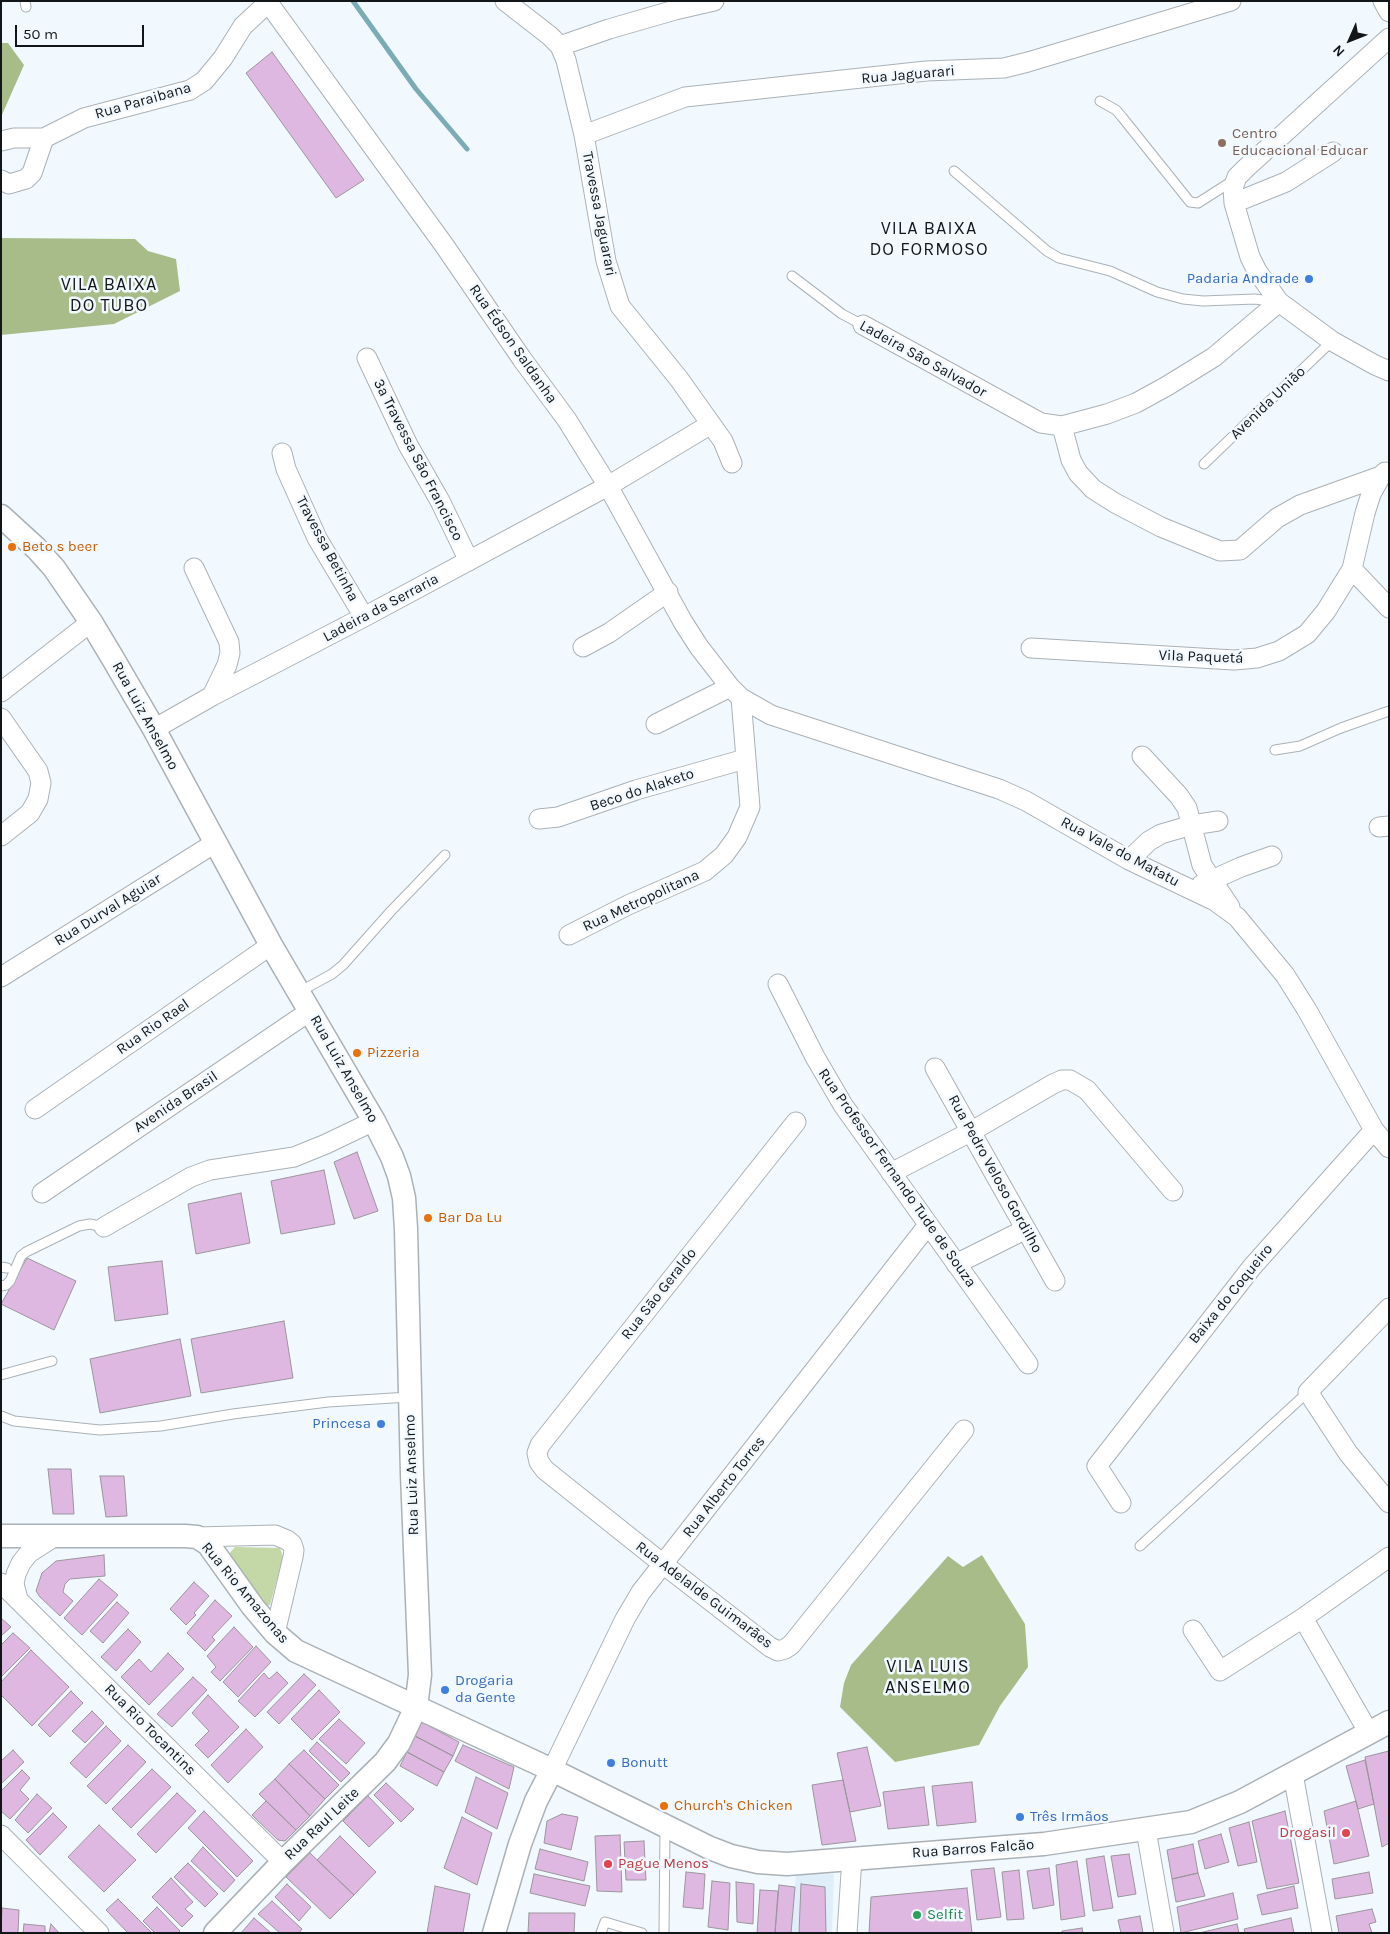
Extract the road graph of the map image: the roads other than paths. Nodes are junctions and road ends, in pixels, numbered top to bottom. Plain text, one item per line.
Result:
1 (505, 1) edge
2 (714, 1) edge
3 (1231, 1) edge
4 (1383, 1) edge
5 (269, 2) edge
6 (1389, 12) edge
7 (1389, 38) edge
8 (560, 46) junction
9 (1100, 101) dead end
10 (584, 135) junction
11 (44, 138) junction
12 (1, 141) edge
13 (1333, 152) dead end
14 (954, 170) dead end
15 (1237, 178) junction
16 (1, 180) edge
17 (1234, 204) junction
18 (792, 276) dead end
19 (1279, 302) junction
20 (863, 325) joint
21 (1332, 341) junction
22 (367, 358) dead end
23 (1389, 371) edge
24 (712, 424) junction
25 (1062, 426) junction
26 (282, 453) dead end
27 (732, 463) dead end
28 (1204, 464) dead end
29 (1385, 472) edge
30 (608, 486) junction
31 (1, 516) edge
32 (469, 561) junction
33 (194, 568) dead end
34 (1352, 568) junction
35 (668, 592) junction
36 (1389, 608) edge
37 (364, 617) junction
38 (91, 622) junction
39 (583, 648) dead end
40 (1031, 648) dead end
41 (1, 692) edge
42 (736, 692) junction
43 (212, 696) junction
44 (1389, 711) edge
45 (1, 718) edge
46 (656, 724) dead end
47 (154, 729) junction
48 (1275, 750) dead end
49 (1142, 756) dead end
50 (745, 759) junction
51 (539, 819) dead end
52 (1218, 820) dead end
53 (1192, 824) junction
54 (1, 836) edge
55 (216, 843) junction
56 (445, 855) dead end
57 (1272, 856) dead end
58 (1129, 860) junction
59 (1212, 879) junction
60 (1193, 889) junction
61 (1236, 916) junction
62 (569, 935) dead end
63 (271, 945) junction
64 (1, 977) edge
65 (778, 984) dead end
66 (305, 1001) junction
67 (935, 1068) dead end
68 (35, 1110) dead end
69 (374, 1121) junction
70 (796, 1122) dead end
71 (1374, 1130) junction
72 (972, 1131) junction
73 (1389, 1148) edge
74 (891, 1173) junction
75 (1173, 1191) dead end
76 (42, 1193) dead end
77 (928, 1225) junction
78 (104, 1227) joint
79 (1026, 1229) junction
80 (956, 1264) junction
81 (1055, 1281) dead end
82 (1, 1286) edge
83 (1389, 1308) edge
84 (52, 1361) dead end
85 (1028, 1364) dead end
86 (1, 1375) edge
87 (1308, 1392) junction
88 (410, 1397) junction
89 (1, 1416) edge
90 (964, 1430) dead end
91 (545, 1470) joint
92 (1121, 1503) dead end
93 (1389, 1504) edge
94 (1, 1536) edge
95 (54, 1537) junction
96 (197, 1537) junction
97 (1140, 1546) dead end
98 (1389, 1557) edge
99 (663, 1564) junction
100 (1, 1582) edge
101 (18, 1599) junction
102 (1303, 1618) junction
103 (1193, 1630) dead end
104 (275, 1632) junction
105 (416, 1707) junction
106 (1389, 1722) edge
107 (1369, 1733) junction
108 (552, 1770) junction
109 (1293, 1774) junction
110 (665, 1827) junction
111 (1146, 1830) junction
112 (1, 1835) edge
113 (852, 1858) junction
114 (283, 1862) junction
115 (99, 1933) edge
116 (215, 1933) edge
117 (494, 1933) edge
118 (601, 1933) edge
119 (642, 1933) edge
120 (664, 1933) edge
121 (847, 1933) edge
122 (1164, 1933) edge
123 (1322, 1933) edge

1 - 8 street, Travessa Jaguarari
2 - 8 street
3 - 10 street, Rua Jaguarari
4 - 6 street
5 - 11 street, Rua Paraibana
5 - 30 street, Rua Édson Saldanha
7 - 15 street
8 - 10 street, Travessa Jaguarari
9 - 15 lane
10 - 24 street, Travessa Jaguarari
11 - 12 street, Rua Paraibana
11 - 16 street
13 - 17 street
14 - 19 lane
15 - 17 street
17 - 19 street
18 - 20 lane, Ladeira São Salvador
19 - 21 street
19 - 25 street
20 - 25 street, Ladeira São Salvador
21 - 23 street
21 - 28 lane, Avenida União
22 - 32 street, 3ª Travessa São Francisco
24 - 27 street, Travessa Jaguarari
24 - 30 street, Ladeira da Serraria
25 - 29 street
26 - 37 street, Travessa Betinha
29 - 34 street, Vila Paquetá
30 - 32 street, Ladeira da Serraria
30 - 35 street, Rua Édson Saldanha
31 - 38 street, Rua Luiz Anselmo
32 - 37 street, Ladeira da Serraria
33 - 43 street
34 - 36 street
34 - 40 street, Vila Paquetá
35 - 39 street
35 - 42 street, Rua Édson Saldanha
37 - 43 street, Ladeira da Serraria
38 - 41 street
38 - 47 street, Rua Luiz Anselmo
42 - 46 street
42 - 50 street, Rua Metropolitana
42 - 58 street, Rua Vale do Matatu
43 - 47 street, Ladeira da Serraria
44 - 48 lane
45 - 54 street
47 - 55 street, Rua Luiz Anselmo
49 - 53 street
50 - 51 street, Beco do Alaketo
50 - 62 street, Rua Metropolitana
52 - 53 street
53 - 58 street
53 - 59 street
55 - 63 street, Rua Luiz Anselmo
55 - 64 street, Rua Durval Aguiar
56 - 66 lane
57 - 59 street
58 - 60 street, Rua Vale do Matatu
59 - 60 street
59 - 61 street
60 - 61 street, Rua Vale do Matatu
61 - 71 street, Rua Vale do Matatu
63 - 66 street, Rua Luiz Anselmo
63 - 68 street, Rua Rio Rael
65 - 74 street, Rua Professor Fernando Tude de Souza
66 - 69 street, Rua Luiz Anselmo
66 - 76 street, Avenida Brasil
67 - 72 street, Rua Pedro Veloso Gordilho
69 - 78 street
69 - 88 street, Rua Luiz Anselmo
70 - 91 street, Rua Sāo Geraldo
71 - 73 street, Rua Vale do Matatu
71 - 92 street, Baixa do Coqueiro
72 - 74 street
72 - 75 street
72 - 79 street, Rua Pedro Veloso Gordilho
74 - 77 street, Rua Professor Fernando Tude de Souza
77 - 80 street, Rua Professor Fernando Tude de Souza
77 - 99 street, Rua Alberto Torres
78 - 82 lane
79 - 80 street
79 - 81 street, Rua Pedro Veloso Gordilho
80 - 85 street, Rua Professor Fernando Tude de Souza
83 - 87 street
84 - 86 lane
87 - 93 street
87 - 97 lane
88 - 89 lane
88 - 105 street, Rua Luiz Anselmo
90 - 99 street, Rua Adelalde Guimarães
91 - 99 street, Rua Adelalde Guimarães
94 - 95 street, Rua Rio Amazonas
95 - 96 street, Rua Rio Amazonas
95 - 101 street
96 - 104 street, Rua Rio Amazonas
96 - 104 street
98 - 102 street
99 - 108 street, Rua Alberto Torres
100 - 101 street, Rua Rio Tocantins
101 - 114 street, Rua Rio Tocantins
102 - 103 street
102 - 107 street
104 - 105 street, Rua Rio Amazonas
105 - 108 street, Rua Rio Amazonas
105 - 114 street, Rua Raul Leite
106 - 107 street, Rua Barros Falcão
107 - 109 street, Rua Barros Falcão
108 - 110 street, Rua Barros Falcão
108 - 117 street
109 - 111 street, Rua Barros Falcão
109 - 123 street
110 - 113 street, Rua Barros Falcão
110 - 120 lane
111 - 113 street, Rua Barros Falcão
111 - 122 street
112 - 115 street
113 - 121 street
114 - 116 street, Rua Raul Leite
118 - 119 lane

